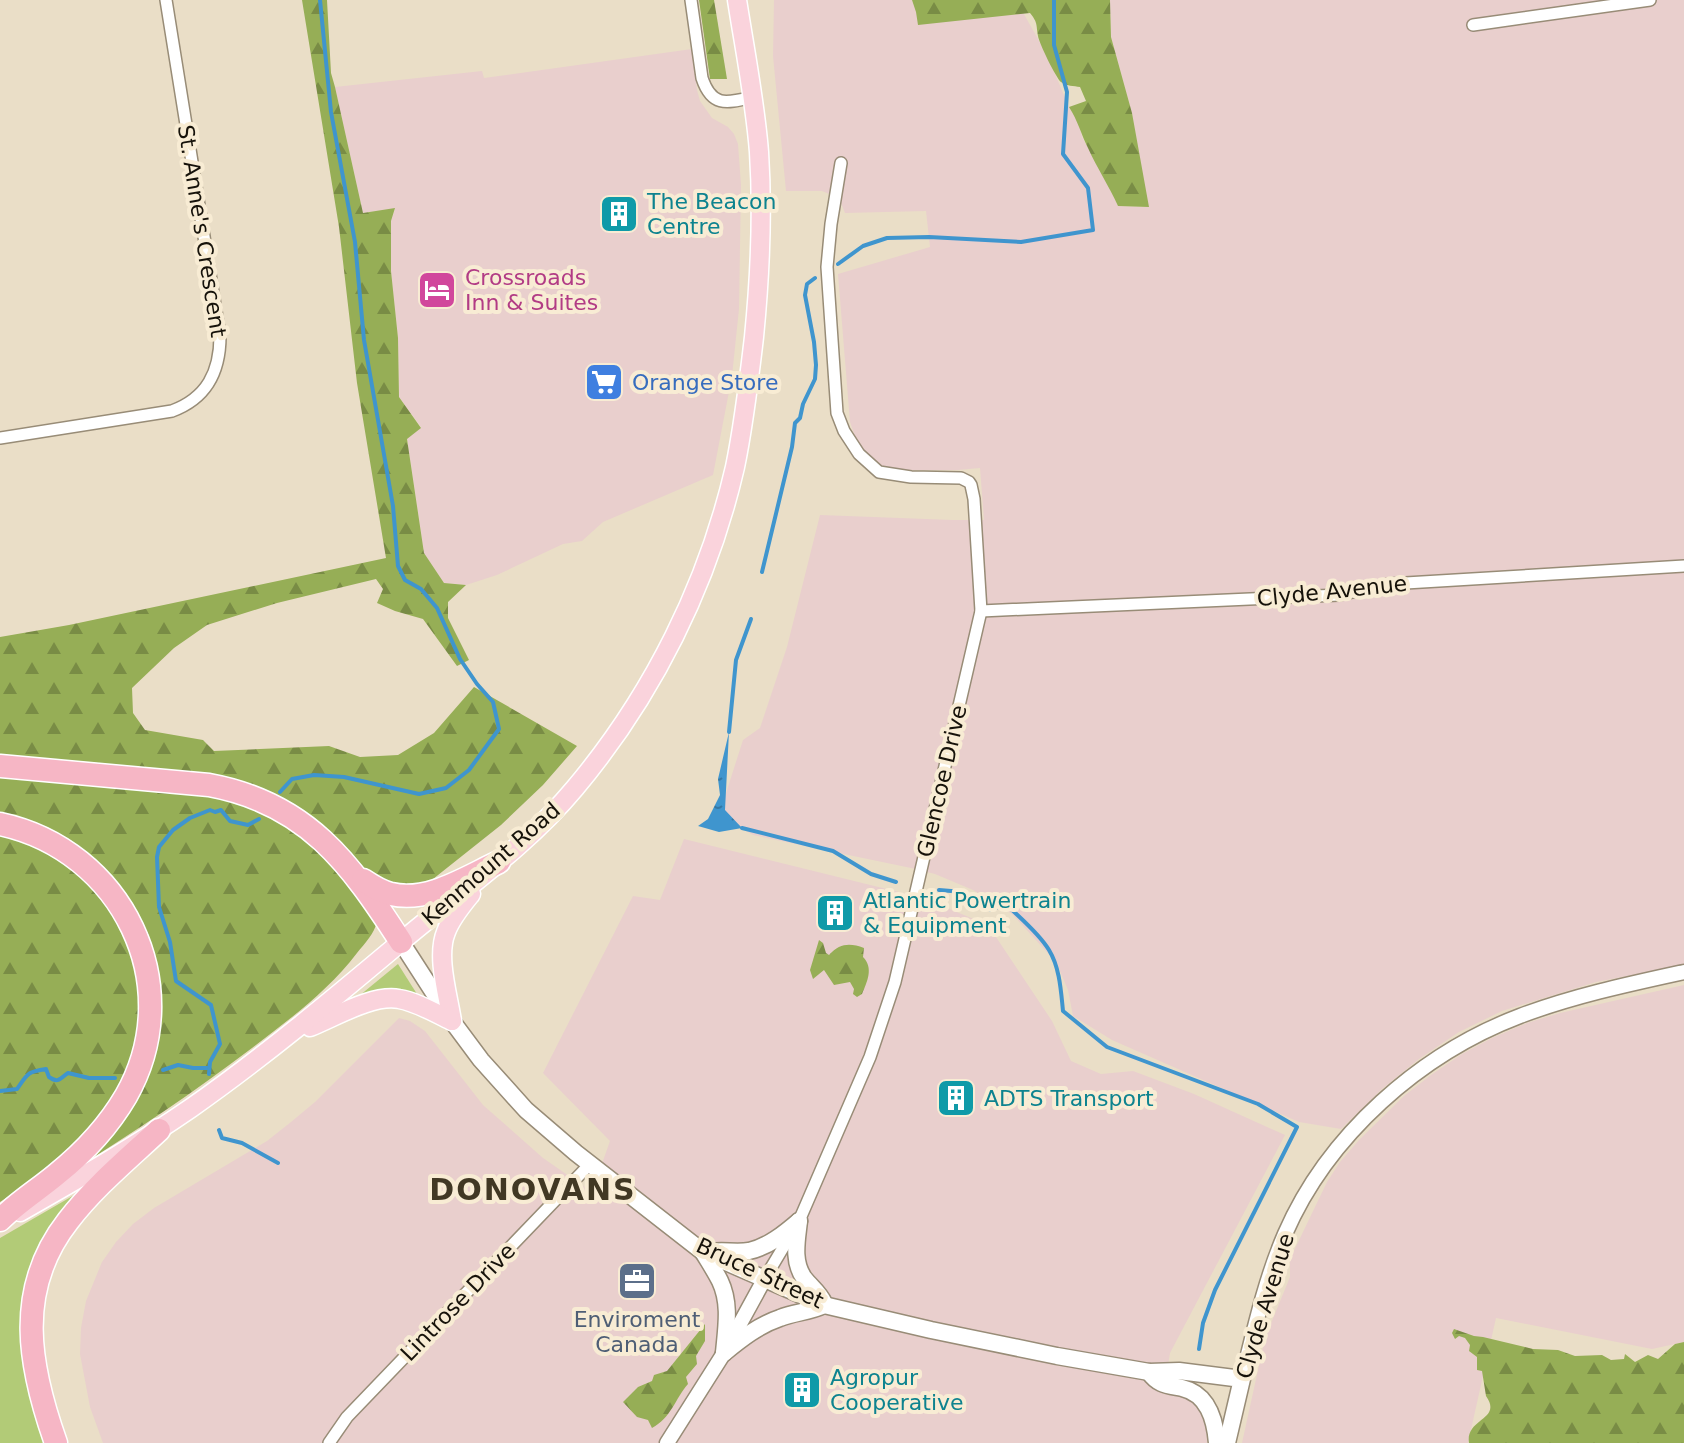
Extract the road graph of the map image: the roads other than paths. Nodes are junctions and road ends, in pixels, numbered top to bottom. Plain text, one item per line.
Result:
1 (166, 0) edge
2 (691, 0) edge
3 (737, 0) edge
4 (1650, 0) edge
5 (1473, 25) dead end
6 (753, 97) junction
7 (841, 163) dead end
8 (0, 438) edge
9 (1684, 566) edge
10 (981, 611) junction
11 (0, 766) edge
12 (0, 824) edge
13 (499, 862) junction
14 (351, 873) junction
15 (401, 942) junction
16 (1684, 972) edge
17 (452, 1021) junction
18 (289, 1035) junction
19 (159, 1130) junction
20 (591, 1163) junction
21 (799, 1221) junction
22 (0, 1222) edge
23 (703, 1252) junction
24 (765, 1278) junction
25 (824, 1305) junction
26 (724, 1353) junction
27 (1149, 1372) junction
28 (1242, 1379) junction
29 (56, 1443) edge
30 (329, 1443) edge
31 (667, 1443) edge
32 (1217, 1443) edge
33 (1227, 1443) edge

1 - 8 street, St. Anne's Crescent
2 - 6 street
3 - 6 main road, Kenmount Road
4 - 5 street
6 - 13 main road, Kenmount Road
7 - 10 street, Glencoe Drive
9 - 10 street, Clyde Avenue
10 - 21 street, Glencoe Drive
11 - 14 highway
12 - 22 highway
13 - 14 highway
13 - 15 main road, Kenmount Road
13 - 17 main road
14 - 15 highway
15 - 17 main road, Bruce Street
15 - 18 main road, Kenmount Road
16 - 28 street, Clyde Avenue
17 - 18 main road
17 - 20 main road, Bruce Street
18 - 19 main road, Kenmount Road
19 - 22 main road, Kenmount Road
19 - 29 highway
20 - 23 main road, Bruce Street
20 - 30 street, Lintrose Drive
21 - 23 main road
21 - 24 street, Glencoe Drive
21 - 25 main road
23 - 24 main road, Bruce Street
23 - 26 main road
24 - 25 main road, Bruce Street
24 - 26 street, Glencoe Drive
25 - 26 main road
25 - 27 main road, Bruce Street
26 - 31 street, Glencoe Drive
27 - 28 main road, Bruce Street
27 - 32 main road
28 - 33 main road, Clyde Avenue

